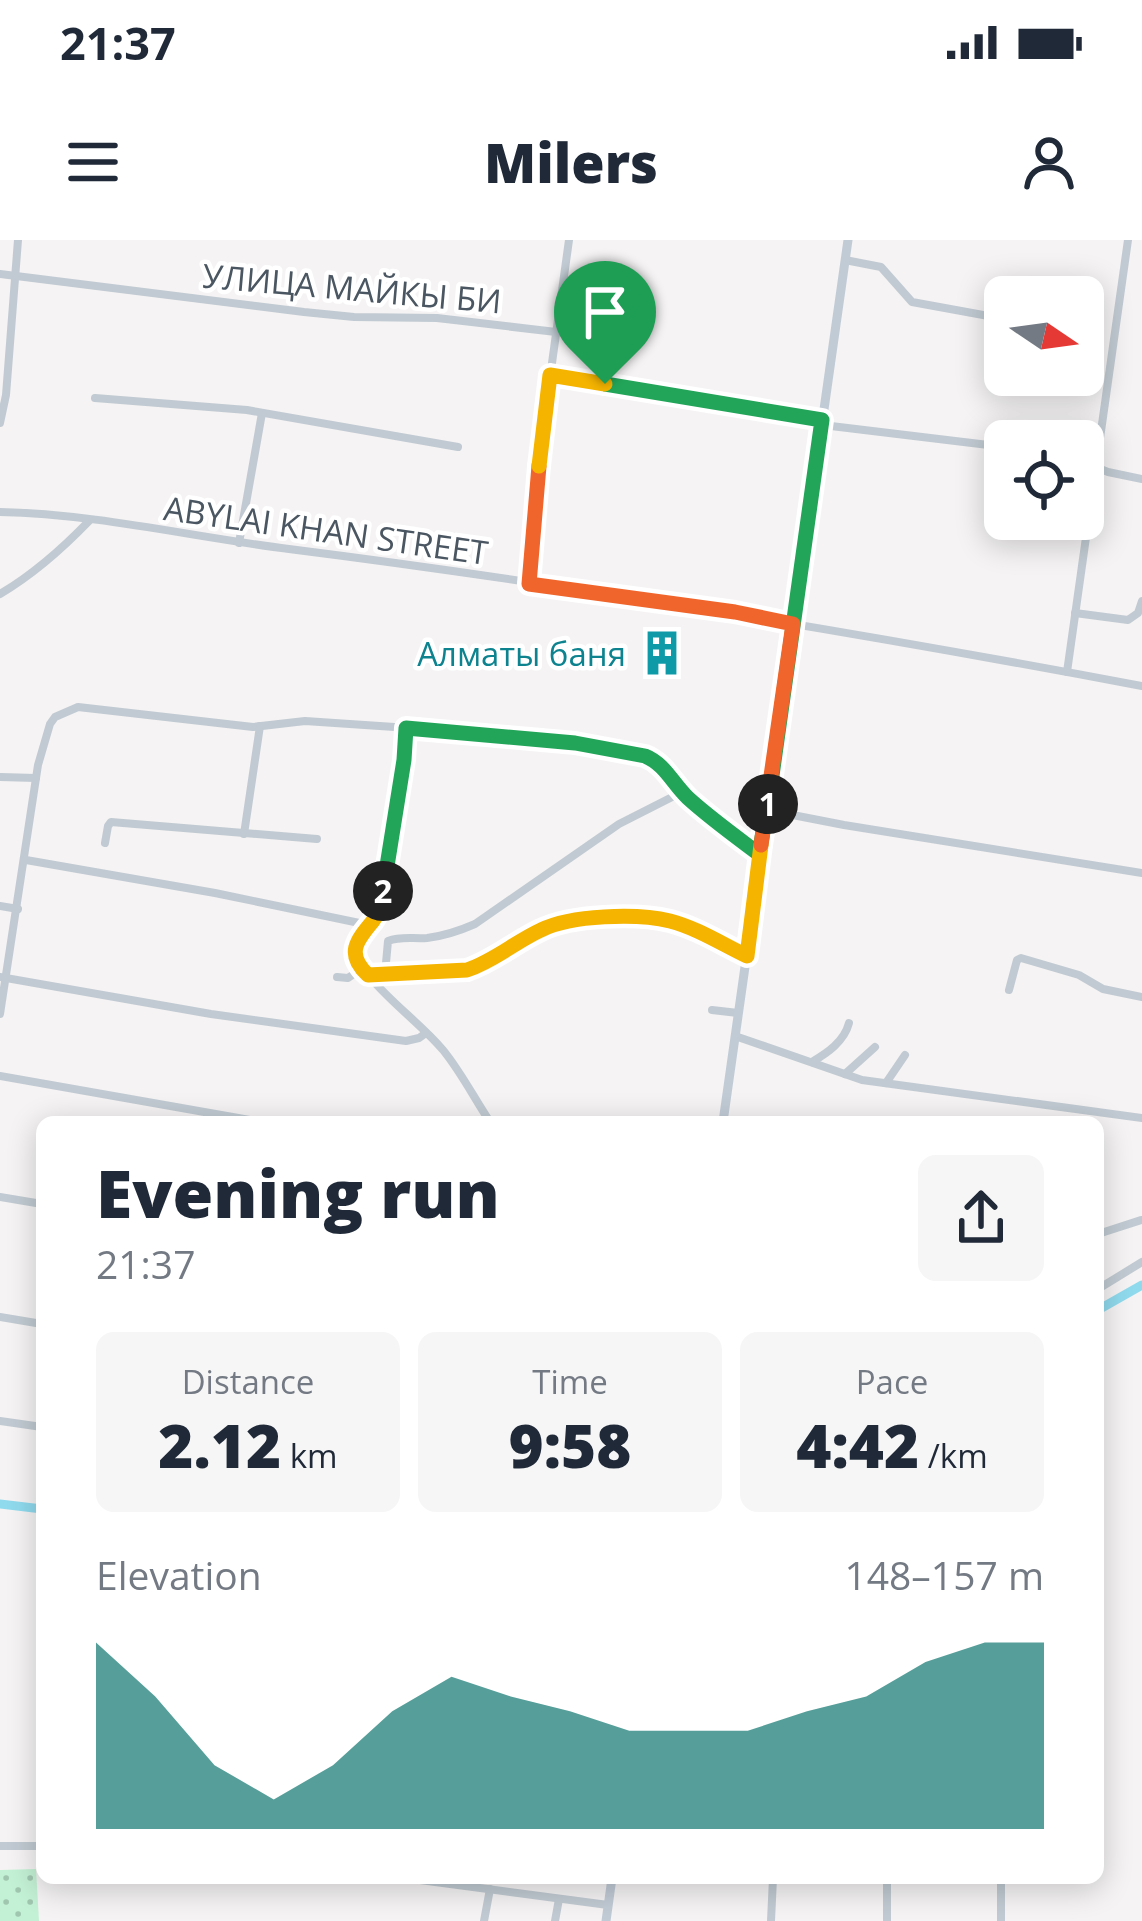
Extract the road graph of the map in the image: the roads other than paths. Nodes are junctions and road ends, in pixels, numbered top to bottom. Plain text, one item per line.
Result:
1 (18, 240) edge
2 (569, 240) edge
3 (848, 240) edge
4 (1128, 240) edge
5 (845, 260) junction
6 (0, 274) edge
7 (15, 275) junction
8 (984, 315) edge
9 (556, 332) junction
10 (550, 375) junction
11 (95, 398) dead end
12 (262, 412) junction
13 (822, 420) junction
14 (1103, 420) edge
15 (0, 423) edge
16 (984, 444) edge
17 (458, 447) dead end
18 (1104, 469) edge
19 (1142, 479) edge
20 (0, 512) edge
21 (90, 520) junction
22 (1086, 540) edge
23 (239, 543) junction
24 (529, 584) junction
25 (0, 594) edge
26 (1142, 601) edge
27 (1075, 613) junction
28 (793, 624) junction
29 (1067, 672) junction
30 (1142, 686) edge
31 (260, 726) junction
32 (406, 728) junction
33 (0, 777) edge
34 (36, 778) junction
35 (682, 792) junction
36 (767, 810) junction
37 (244, 834) junction
38 (317, 839) dead end
39 (105, 843) dead end
40 (759, 854) junction
41 (26, 860) junction
42 (1142, 873) edge
43 (0, 906) edge
44 (18, 908) junction
45 (363, 927) junction
46 (747, 956) junction
47 (364, 972) junction
48 (385, 974) junction
49 (338, 976) dead end
50 (3, 978) edge
51 (1009, 990) dead end
52 (1142, 997) edge
53 (712, 1010) dead end
54 (738, 1013) junction
55 (0, 1014) edge
56 (849, 1024) dead end
57 (426, 1033) junction
58 (735, 1036) junction
59 (875, 1047) dead end
60 (905, 1055) dead end
61 (811, 1063) junction
62 (843, 1075) junction
63 (0, 1076) edge
64 (885, 1084) junction
65 (227, 1116) edge
66 (486, 1116) edge
67 (723, 1116) edge
68 (1142, 1118) edge
69 (0, 1197) edge
70 (36, 1203) edge
71 (1142, 1220) edge
72 (1142, 1229) edge
73 (1104, 1232) edge
74 (1142, 1262) edge
75 (1104, 1285) edge
76 (0, 1317) edge
77 (36, 1323) edge
78 (0, 1420) edge
79 (36, 1426) edge
80 (0, 1846) edge
81 (36, 1846) edge
82 (451, 1884) edge
83 (612, 1884) edge
84 (773, 1884) edge
85 (886, 1884) edge
86 (1001, 1884) edge
87 (490, 1889) junction
88 (559, 1899) junction
89 (608, 1905) junction
90 (484, 1921) edge
91 (555, 1921) edge
92 (606, 1921) edge
93 (771, 1921) edge
94 (887, 1921) edge
95 (1001, 1921) edge

1 - 7 street
2 - 9 street
3 - 5 main road
4 - 14 street
5 - 8 street
5 - 13 main road
6 - 7 street, УЛИЦА МАЙКЫ БИ
7 - 9 street, УЛИЦА МАЙКЫ БИ
7 - 15 street
9 - 10 street
10 - 13 street
10 - 24 street
11 - 12 street
12 - 17 street
12 - 23 street
13 - 16 street
13 - 28 main road
18 - 19 street
20 - 21 street, ABYLAI KHAN STREET
21 - 23 street, ABYLAI KHAN STREET
21 - 25 street
22 - 27 street
23 - 24 street, ABYLAI KHAN STREET
24 - 28 street, ABYLAI KHAN STREET
26 - 27 street
27 - 29 street
28 - 29 street, ABYLAI KHAN STREET
28 - 36 main road
29 - 30 street, ABYLAI KHAN STREET
31 - 32 street
31 - 34 street
31 - 37 street
32 - 35 street
32 - 45 street
33 - 34 street
34 - 41 street
35 - 40 street
35 - 48 street
36 - 40 main road
36 - 42 street
37 - 38 street
37 - 39 street
40 - 46 main road
41 - 44 street
41 - 45 street
43 - 44 street
44 - 50 street
45 - 47 street
46 - 48 street
46 - 54 main road
47 - 48 street
47 - 49 street
47 - 57 street
50 - 55 street
50 - 57 street
51 - 52 street
53 - 54 street
54 - 58 main road
56 - 61 street
57 - 66 street
58 - 61 street
58 - 67 main road
59 - 62 street
60 - 64 street
61 - 62 street
62 - 64 street
63 - 65 street
64 - 68 street
69 - 70 street
71 - 72 street
71 - 73 street
74 - 75 street
76 - 77 street
78 - 79 street
80 - 81 street
82 - 87 street
83 - 89 main road
84 - 93 street
85 - 94 street
86 - 95 street
87 - 88 street
87 - 90 street
88 - 89 street
88 - 91 street
89 - 92 main road

